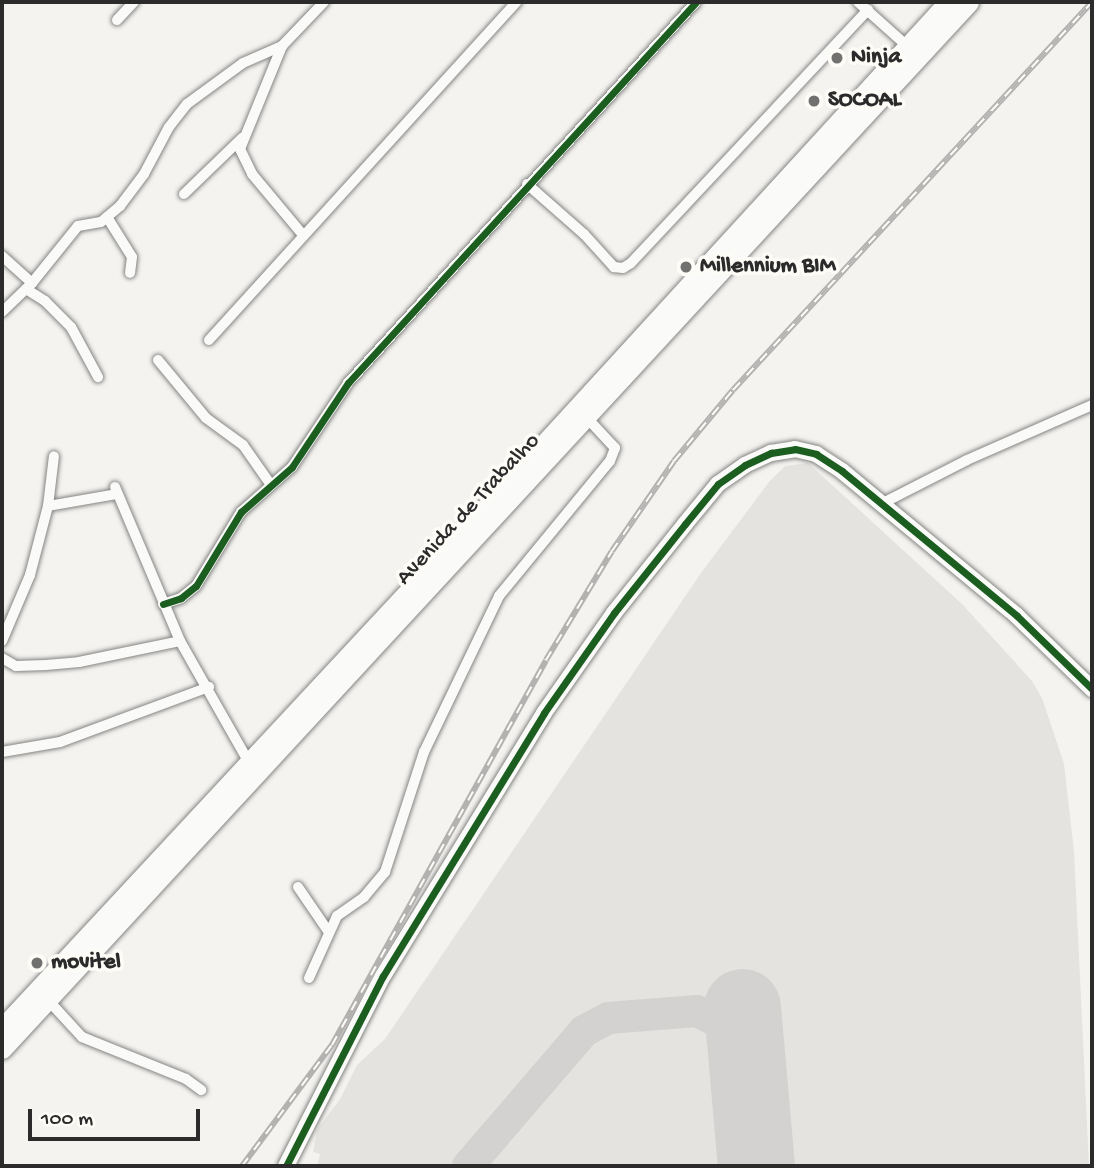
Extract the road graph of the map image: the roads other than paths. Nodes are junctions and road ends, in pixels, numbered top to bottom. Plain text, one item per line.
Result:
1 (134, 2) edge
2 (324, 2) edge
3 (517, 2) edge
4 (696, 2) edge
5 (858, 2) edge
6 (948, 2) edge
7 (969, 2) edge
8 (868, 10) junction
9 (117, 20) dead end
10 (933, 29) junction
11 (906, 45) junction
12 (282, 46) junction
13 (242, 138) junction
14 (819, 153) junction
15 (527, 184) junction
16 (184, 194) dead end
17 (107, 217) junction
18 (303, 235) junction
19 (2, 256) edge
20 (130, 273) dead end
21 (29, 286) junction
22 (686, 298) junction
23 (2, 312) edge
24 (209, 340) dead end
25 (158, 360) dead end
26 (97, 377) dead end
27 (1092, 405) edge
28 (587, 418) junction
29 (54, 456) dead end
30 (271, 485) junction
31 (883, 503) junction
32 (48, 506) junction
33 (445, 562) junction
34 (163, 604) junction
35 (2, 641) edge
36 (180, 641) junction
37 (2, 658) edge
38 (209, 687) junction
39 (1092, 689) edge
40 (2, 752) edge
41 (253, 768) junction
42 (298, 887) dead end
43 (328, 931) junction
44 (92, 941) junction
45 (309, 978) dead end
46 (48, 1000) junction
47 (2, 1028) edge
48 (2, 1049) edge
49 (201, 1090) dead end
50 (286, 1166) edge

1 - 9 street
2 - 12 street
3 - 18 street
4 - 15 street
5 - 8 street
6 - 10 highway, Avenida de Trabalho
7 - 10 highway, Avenida de Trabalho
8 - 11 street
8 - 15 street
10 - 11 highway, Avenida de Trabalho
10 - 14 highway, Avenida de Trabalho
11 - 14 highway, Avenida de Trabalho
12 - 13 street
12 - 17 street
13 - 16 street
13 - 18 street
14 - 22 highway, Avenida de Trabalho
15 - 30 street
17 - 20 street
17 - 21 street
18 - 24 street
19 - 21 street
21 - 23 street
21 - 26 street
22 - 28 highway, Avenida de Trabalho
22 - 33 highway, Avenida de Trabalho
25 - 30 street
27 - 31 street
28 - 33 highway, Avenida de Trabalho
28 - 43 street
29 - 32 street
30 - 34 street
31 - 39 street
31 - 50 street
32 - 34 street
32 - 35 street
33 - 41 highway, Avenida de Trabalho
34 - 36 street
36 - 37 street
36 - 38 street
38 - 40 street
38 - 41 street
41 - 44 highway, Avenida de Trabalho
42 - 43 street
43 - 45 street
44 - 46 highway, Avenida de Trabalho
44 - 47 highway, Avenida de Trabalho
46 - 48 highway, Avenida de Trabalho
46 - 49 street

